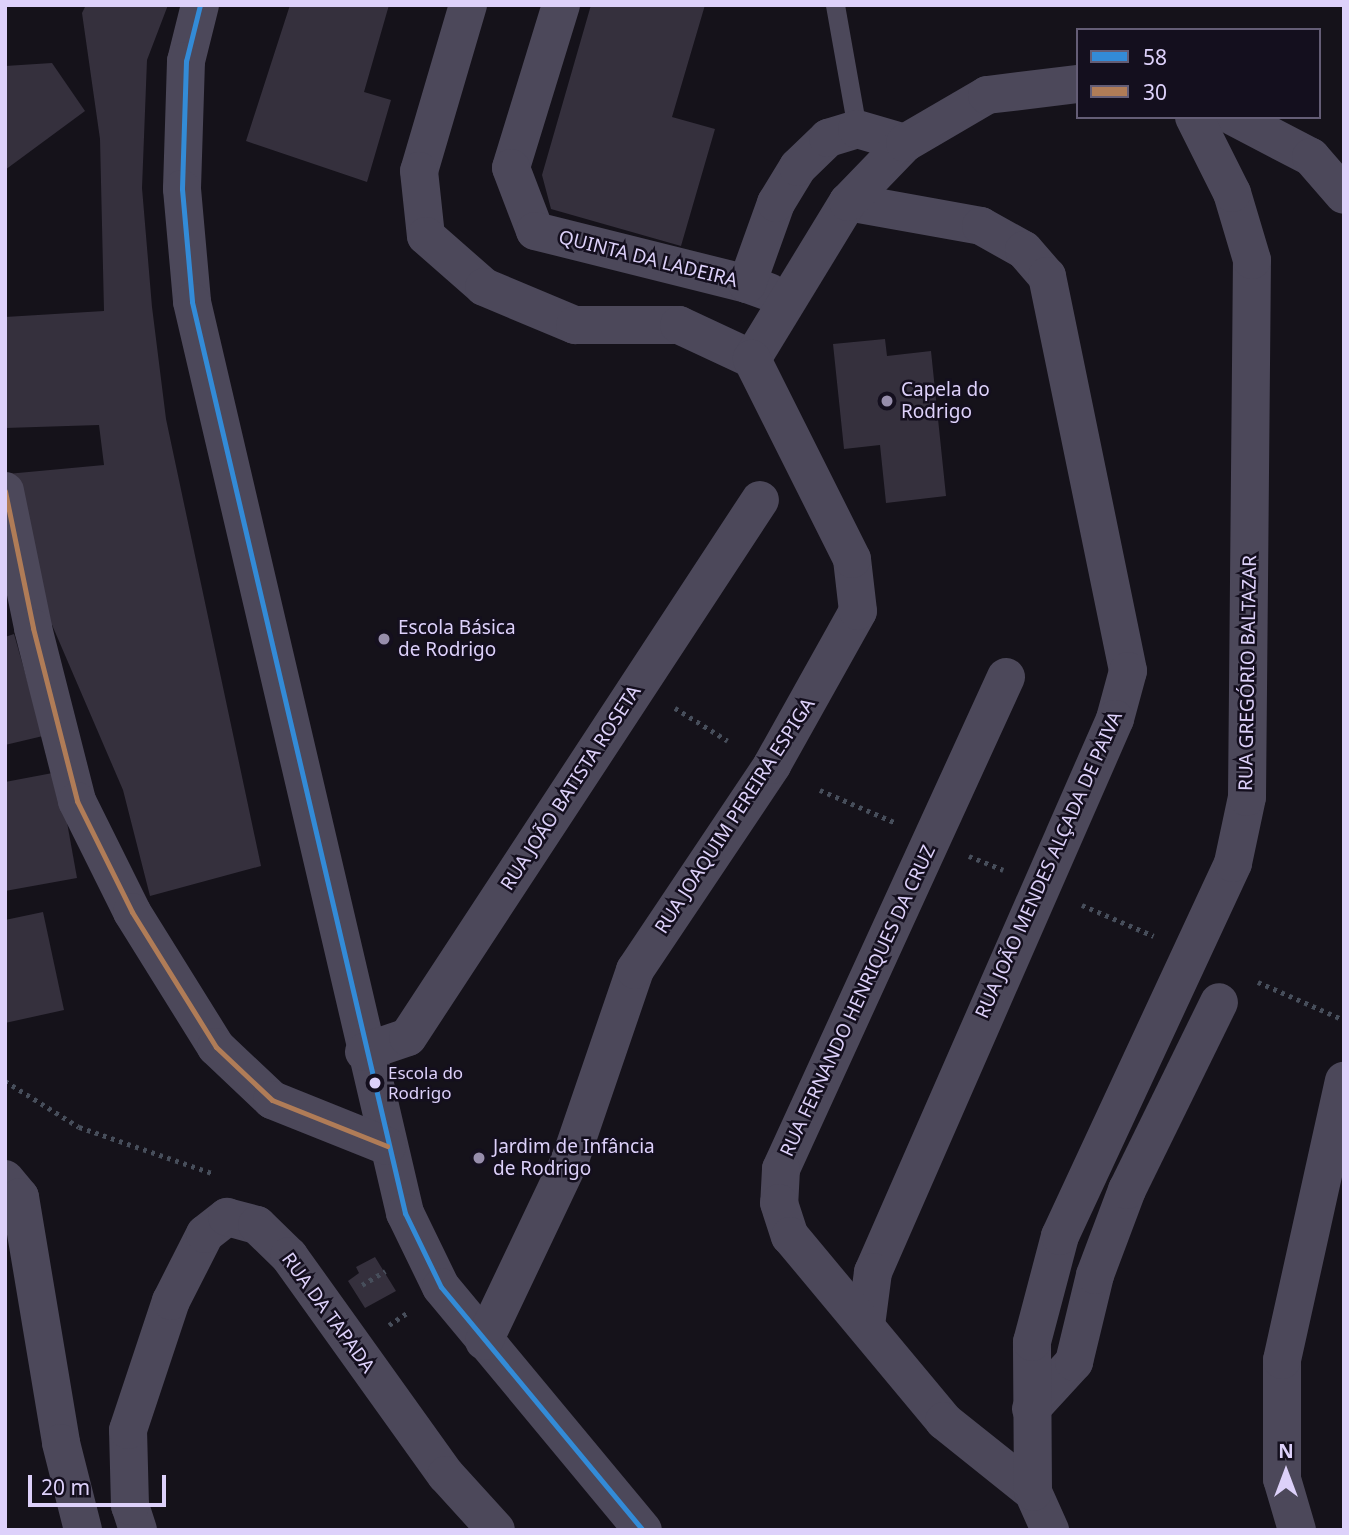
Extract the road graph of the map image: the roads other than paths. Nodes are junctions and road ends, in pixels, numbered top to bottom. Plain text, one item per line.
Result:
1 (200, 5) edge
2 (468, 5) edge
3 (561, 5) edge
4 (835, 5) edge
5 (1076, 84) edge
6 (1195, 119) edge
7 (1238, 119) edge
8 (857, 129) junction
9 (905, 143) junction
10 (1344, 195) edge
11 (848, 202) junction
12 (747, 284) junction
13 (786, 298) junction
14 (752, 359) junction
15 (5, 491) edge
16 (760, 500) dead end
17 (1006, 677) dead end
18 (1219, 1002) dead end
19 (364, 1052) junction
20 (1344, 1081) edge
21 (387, 1146) junction
22 (1344, 1175) edge
23 (5, 1179) edge
24 (1310, 1219) junction
25 (866, 1325) junction
26 (484, 1341) junction
27 (1031, 1409) junction
28 (1033, 1492) junction
29 (83, 1530) edge
30 (138, 1530) edge
31 (496, 1530) edge
32 (643, 1530) edge
33 (1050, 1530) edge
34 (1297, 1530) edge

1 - 19 street
2 - 14 street
3 - 12 street, QUINTA DA LADEIRA
4 - 8 lane
5 - 9 street
6 - 27 street, RUA GREGÓRIO BALTAZAR
7 - 10 street
8 - 9 street
8 - 12 street
9 - 11 street
11 - 13 street
11 - 25 street, RUA JOÃO MENDES ALÇADA DE PAIVA
12 - 13 street
13 - 14 street
14 - 26 street, RUA JOAQUIM PEREIRA ESPIGA
15 - 21 street
16 - 19 street, RUA JOÃO BATISTA ROSETA
17 - 25 street, RUA FERNANDO HENRIQUES DA CRUZ
18 - 27 street
19 - 21 street
20 - 24 street
21 - 26 street
22 - 24 street
23 - 29 street
24 - 34 street
25 - 28 street, RUA FERNANDO HENRIQUES DA CRUZ
26 - 32 street
27 - 28 street, RUA GREGÓRIO BALTAZAR
28 - 33 street, RUA FERNANDO HENRIQUES DA CRUZ
30 - 31 street, RUA DA TAPADA

